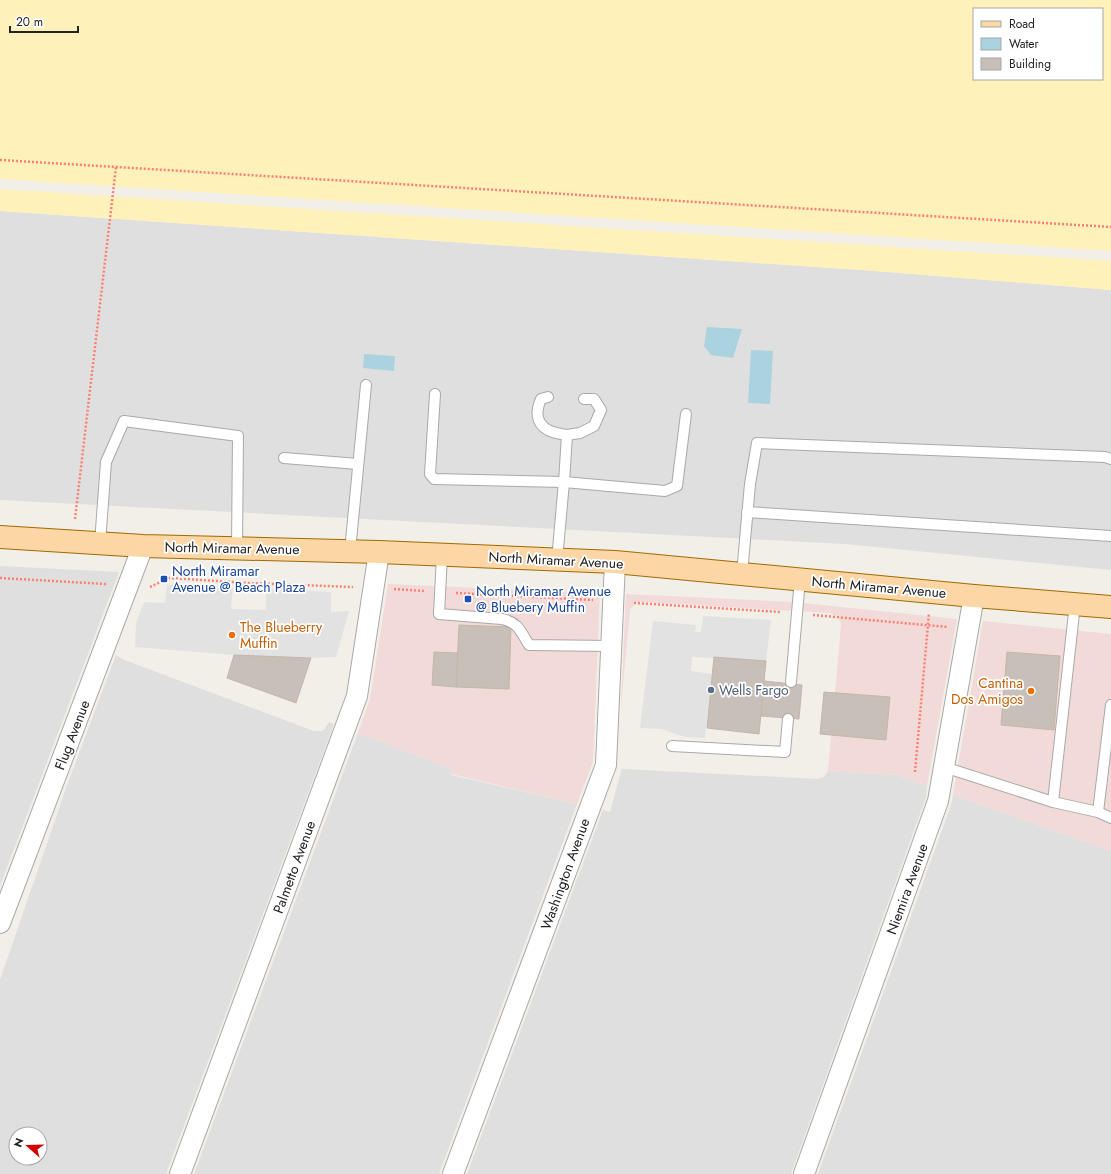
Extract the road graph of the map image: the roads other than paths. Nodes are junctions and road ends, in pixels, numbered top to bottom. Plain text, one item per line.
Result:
1 (366, 384) dead end
2 (435, 394) dead end
3 (548, 397) dead end
4 (584, 399) dead end
5 (686, 414) dead end
6 (567, 435) junction
7 (284, 458) dead end
8 (1111, 459) edge
9 (358, 464) junction
10 (564, 482) junction
11 (747, 512) junction
12 (1111, 536) edge
13 (0, 537) edge
14 (100, 543) junction
15 (143, 546) junction
16 (237, 548) junction
17 (350, 551) junction
18 (379, 552) junction
19 (442, 555) junction
20 (557, 560) junction
21 (614, 562) junction
22 (742, 574) junction
23 (800, 579) junction
24 (974, 596) junction
25 (1075, 604) junction
26 (1111, 607) edge
27 (611, 646) junction
28 (791, 682) dead end
29 (1111, 705) edge
30 (788, 719) dead end
31 (672, 746) dead end
32 (944, 768) junction
33 (1052, 802) junction
34 (1098, 812) junction
35 (1111, 818) edge
36 (0, 923) edge
37 (180, 1174) edge
38 (453, 1174) edge
39 (804, 1174) edge

1 - 9 lane
2 - 10 lane
3 - 6 lane
4 - 6 lane
5 - 10 lane
6 - 10 lane
7 - 9 lane
8 - 11 lane
9 - 17 lane
10 - 20 lane
11 - 12 lane
11 - 22 lane
13 - 14 main road, North Miramar Avenue
14 - 15 main road, North Miramar Avenue
14 - 16 lane
15 - 16 main road, North Miramar Avenue
15 - 36 street, Flug Avenue
16 - 17 main road, North Miramar Avenue
17 - 18 main road, North Miramar Avenue
18 - 19 main road, North Miramar Avenue
18 - 37 street, Palmetto Avenue
19 - 20 main road, North Miramar Avenue
19 - 27 lane
20 - 21 main road, North Miramar Avenue
21 - 22 main road, North Miramar Avenue
21 - 27 street, Washington Avenue
22 - 23 main road, North Miramar Avenue
23 - 24 main road, North Miramar Avenue
23 - 28 lane
24 - 25 main road, North Miramar Avenue
24 - 32 street, Niemira Avenue
25 - 26 main road, North Miramar Avenue
25 - 33 lane
27 - 38 street, Washington Avenue
29 - 34 lane
30 - 31 lane
32 - 33 lane
32 - 39 street, Niemira Avenue
33 - 34 lane
34 - 35 lane

